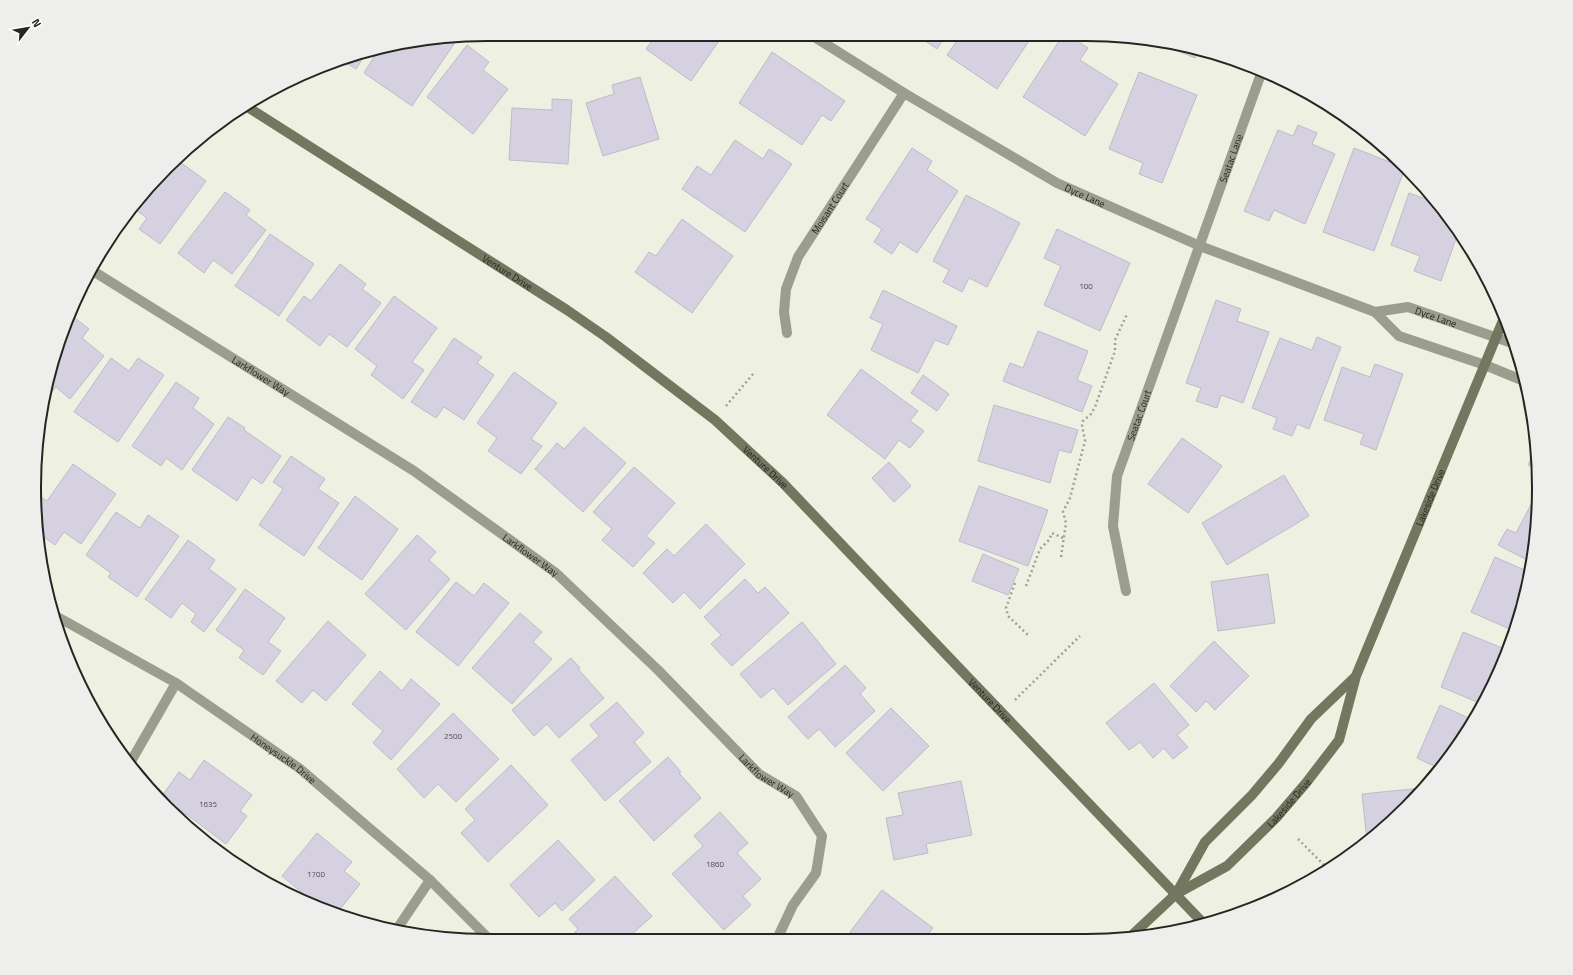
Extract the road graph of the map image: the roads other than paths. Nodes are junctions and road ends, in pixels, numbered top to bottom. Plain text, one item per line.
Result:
1 (821, 41) edge
2 (1260, 77) edge
3 (904, 93) junction
4 (251, 109) edge
5 (1200, 246) junction
6 (96, 273) edge
7 (1376, 312) junction
8 (1501, 325) edge
9 (787, 332) dead end
10 (1496, 336) junction
11 (1507, 341) edge
12 (1485, 365) junction
13 (1518, 379) edge
14 (1126, 591) dead end
15 (61, 619) edge
16 (1356, 676) junction
17 (176, 683) junction
18 (133, 758) edge
19 (430, 880) junction
20 (1176, 894) junction
21 (1200, 919) edge
22 (399, 925) edge
23 (1137, 931) edge
24 (484, 934) edge
25 (779, 934) edge

1 - 3 street, Dyce Lane
2 - 5 street, Seatac Lane
3 - 5 street, Dyce Lane
3 - 9 street, Moisant Court
4 - 20 street, Venture Drive
5 - 7 street, Dyce Lane
5 - 14 street, Seatac Court
6 - 25 street, Larkflower Way
7 - 10 street, Dyce Lane
7 - 12 street, Dyce Lane
8 - 10 street, Lakeside Drive
10 - 11 street, Dyce Lane
10 - 12 street, Lakeside Drive
12 - 13 street, Dyce Lane
12 - 16 street, Lakeside Drive
15 - 17 street, Honeysuckle Drive
16 - 20 street, Lakeside Drive
16 - 20 street, Lakeside Drive
17 - 18 street
17 - 19 street, Honeysuckle Drive
19 - 22 street
19 - 24 street, Honeysuckle Drive
20 - 21 street, Venture Drive
20 - 23 street, Lakeside Drive

